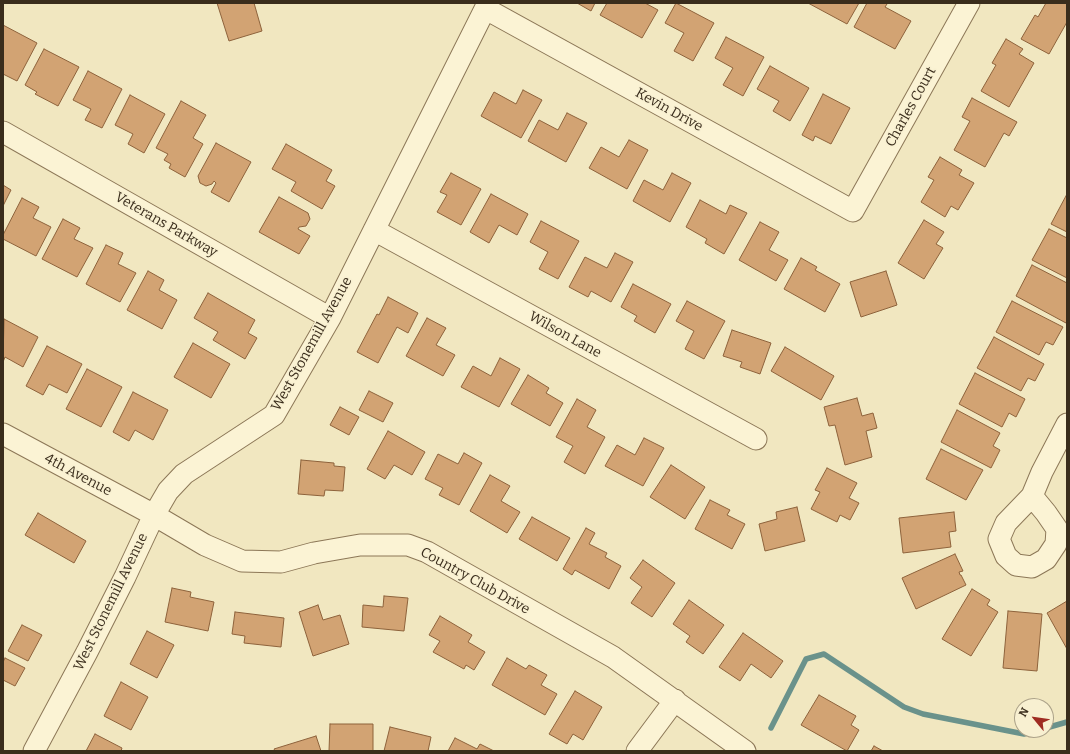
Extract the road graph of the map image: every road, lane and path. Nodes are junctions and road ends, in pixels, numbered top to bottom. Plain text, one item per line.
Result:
1 (969, 3) edge
2 (487, 6) edge
3 (3, 132) edge
4 (853, 211) joint
5 (374, 230) junction
6 (330, 318) junction
7 (1067, 424) edge
8 (3, 434) edge
9 (756, 439) dead end
10 (1032, 496) dead end
11 (154, 515) junction
12 (675, 700) junction
13 (34, 751) edge
14 (637, 751) edge
15 (745, 751) edge

1 - 4 street, Charles Court
2 - 4 street, Kevin Drive
2 - 5 street, West Stonemill Avenue
3 - 6 street, Veterans Parkway
5 - 6 street, West Stonemill Avenue
5 - 9 street, Wilson Lane
6 - 11 street, West Stonemill Avenue
7 - 10 street
8 - 11 street, 4th Avenue
11 - 12 street, Country Club Drive
11 - 13 street, West Stonemill Avenue
12 - 14 street
12 - 15 street, Country Club Drive

